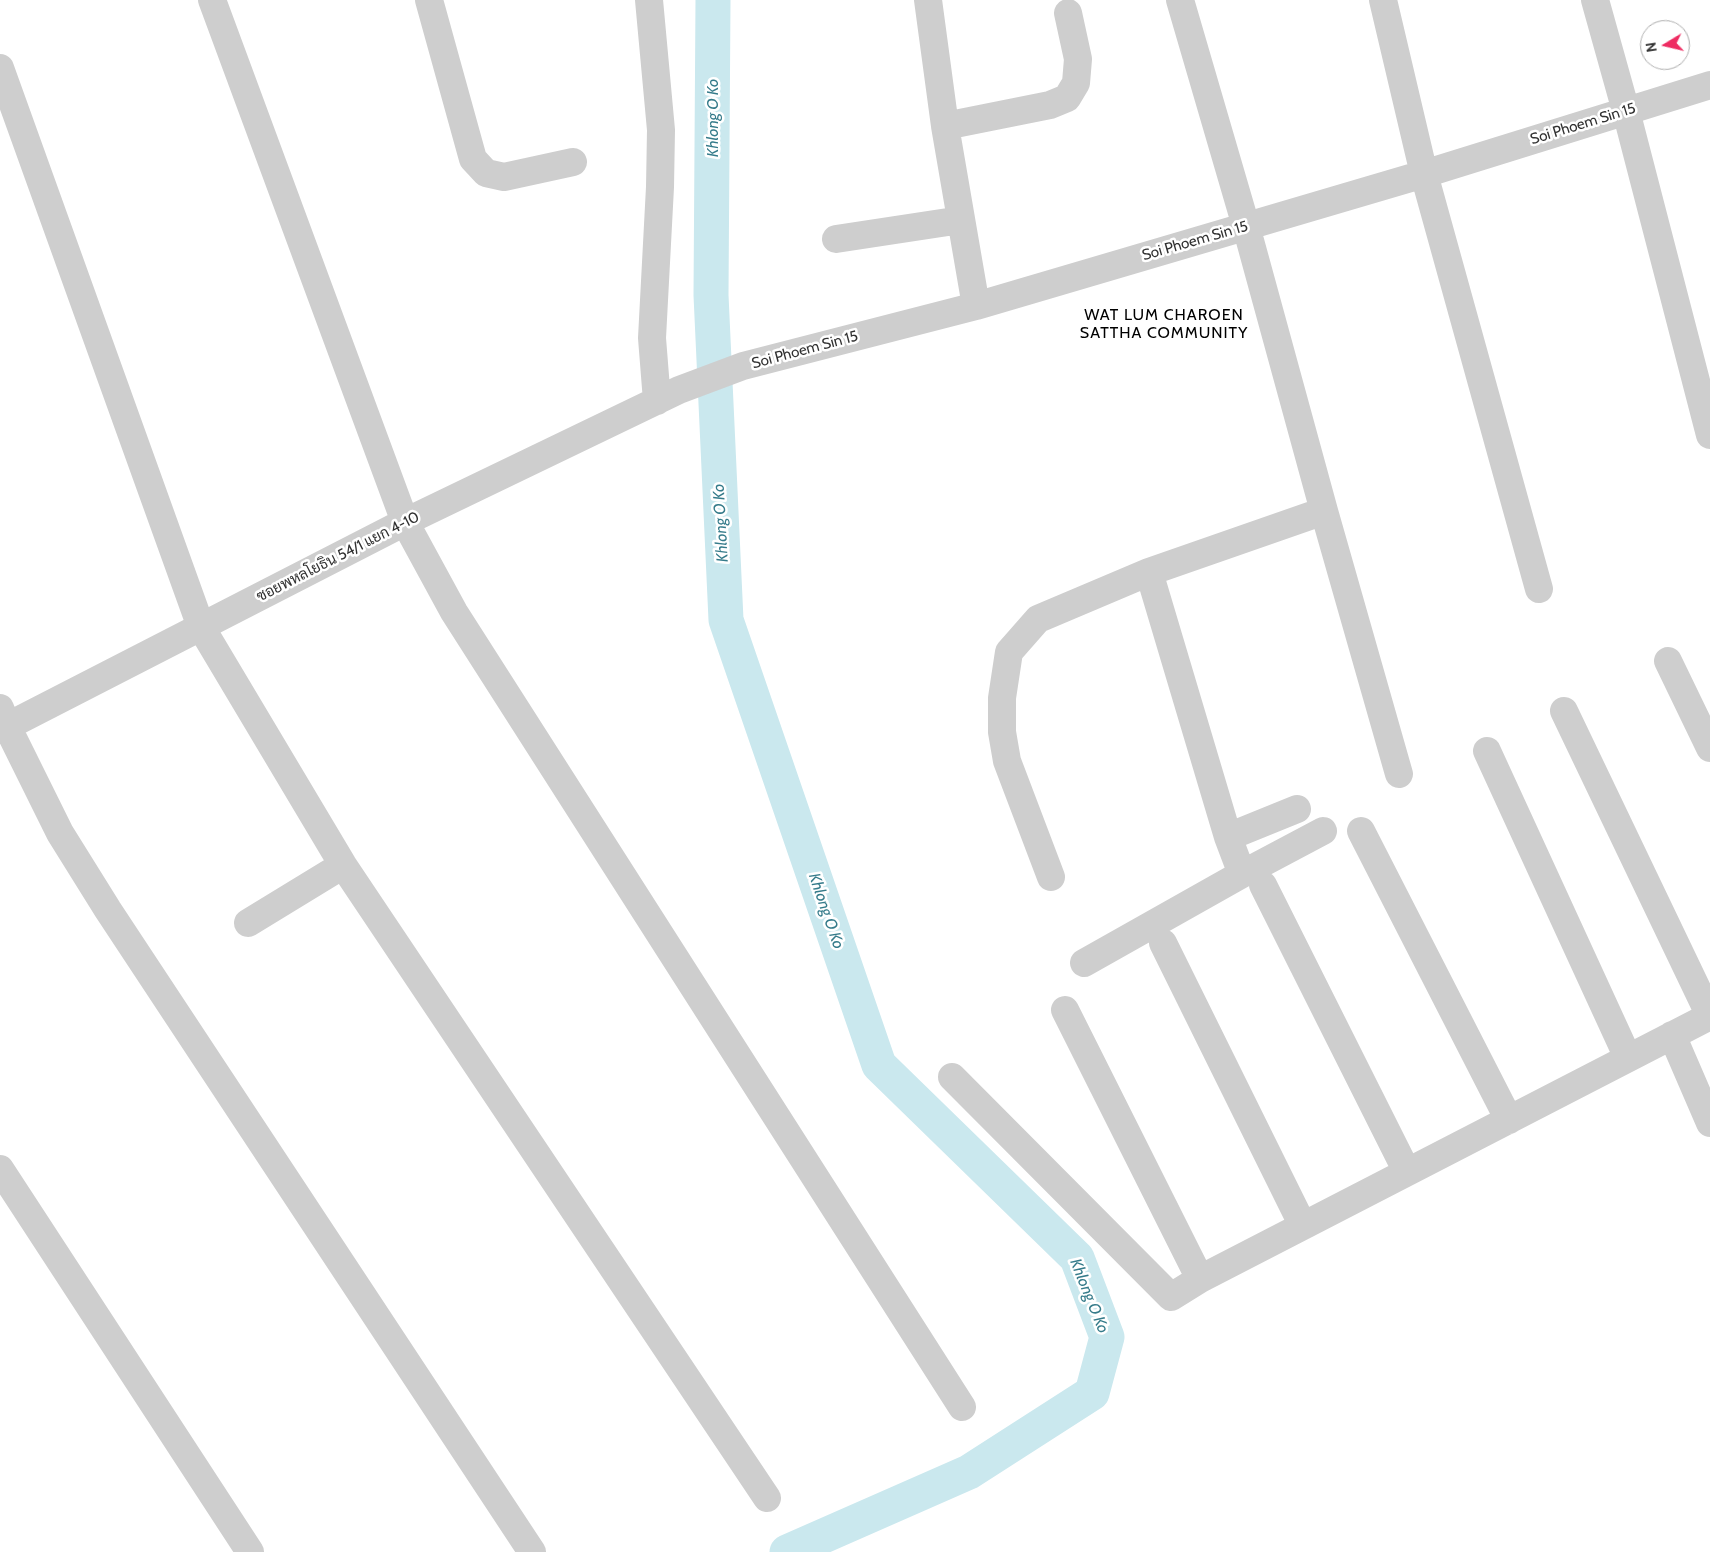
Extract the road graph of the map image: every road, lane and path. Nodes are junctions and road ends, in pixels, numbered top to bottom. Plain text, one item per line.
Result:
1 (212, 0) edge
2 (429, 0) edge
3 (649, 0) edge
4 (928, 0) edge
5 (1180, 0) edge
6 (1383, 0) edge
7 (1595, 0) edge
8 (1068, 13) dead end
9 (0, 68) edge
10 (1710, 85) edge
11 (1626, 111) junction
12 (945, 126) junction
13 (573, 162) dead end
14 (1424, 174) junction
15 (961, 220) junction
16 (1246, 226) junction
17 (836, 240) dead end
18 (976, 306) junction
19 (668, 396) junction
20 (1710, 435) edge
21 (1324, 511) junction
22 (405, 522) junction
23 (1149, 572) junction
24 (1539, 589) dead end
25 (201, 627) junction
26 (1668, 662) dead end
27 (1564, 711) dead end
28 (2, 721) edge
29 (1710, 748) edge
30 (1486, 751) dead end
31 (1400, 774) dead end
32 (1297, 809) dead end
33 (1323, 831) dead end
34 (1361, 831) dead end
35 (1228, 837) junction
36 (343, 864) junction
37 (1051, 877) dead end
38 (1252, 880) junction
39 (248, 923) dead end
40 (1163, 943) dead end
41 (1084, 963) dead end
42 (1065, 1010) dead end
43 (1710, 1016) edge
44 (1672, 1035) junction
45 (1628, 1058) junction
46 (952, 1077) dead end
47 (1509, 1120) junction
48 (1710, 1123) edge
49 (0, 1169) edge
50 (1407, 1172) junction
51 (1303, 1226) junction
52 (1200, 1279) junction
53 (962, 1407) dead end
54 (767, 1498) dead end
55 (250, 1552) edge
56 (532, 1552) edge

1 - 22 street
2 - 13 street
3 - 19 street
4 - 12 street
5 - 16 street
6 - 14 street
7 - 11 street
8 - 12 street
9 - 25 street
10 - 11 street, Soi Phoem Sin 15
11 - 14 street, Soi Phoem Sin 15
11 - 20 street
12 - 15 street
14 - 16 street, Soi Phoem Sin 15
14 - 24 street
15 - 17 street
15 - 18 street
16 - 18 street, Soi Phoem Sin 15
16 - 21 street
18 - 19 street, Soi Phoem Sin 15
19 - 22 street, ซอยพหลโยธิน 54/1 แยก 4-10
21 - 23 street
21 - 31 street
22 - 25 street, ซอยพหลโยธิน 54/1 แยก 4-10
22 - 53 street
23 - 35 street
23 - 37 street
25 - 28 street, ซอยพหลโยธิน 54/1 แยก 4-10
25 - 36 street
26 - 29 street
27 - 43 street
28 - 56 street
30 - 45 street
32 - 35 street
33 - 38 street
34 - 47 street
35 - 38 street
36 - 39 street
36 - 54 street
38 - 41 street
38 - 50 street
40 - 51 street
42 - 52 street
43 - 44 street
44 - 45 street
44 - 48 street
45 - 47 street
46 - 52 street
47 - 50 street
49 - 55 street
50 - 51 street
51 - 52 street

